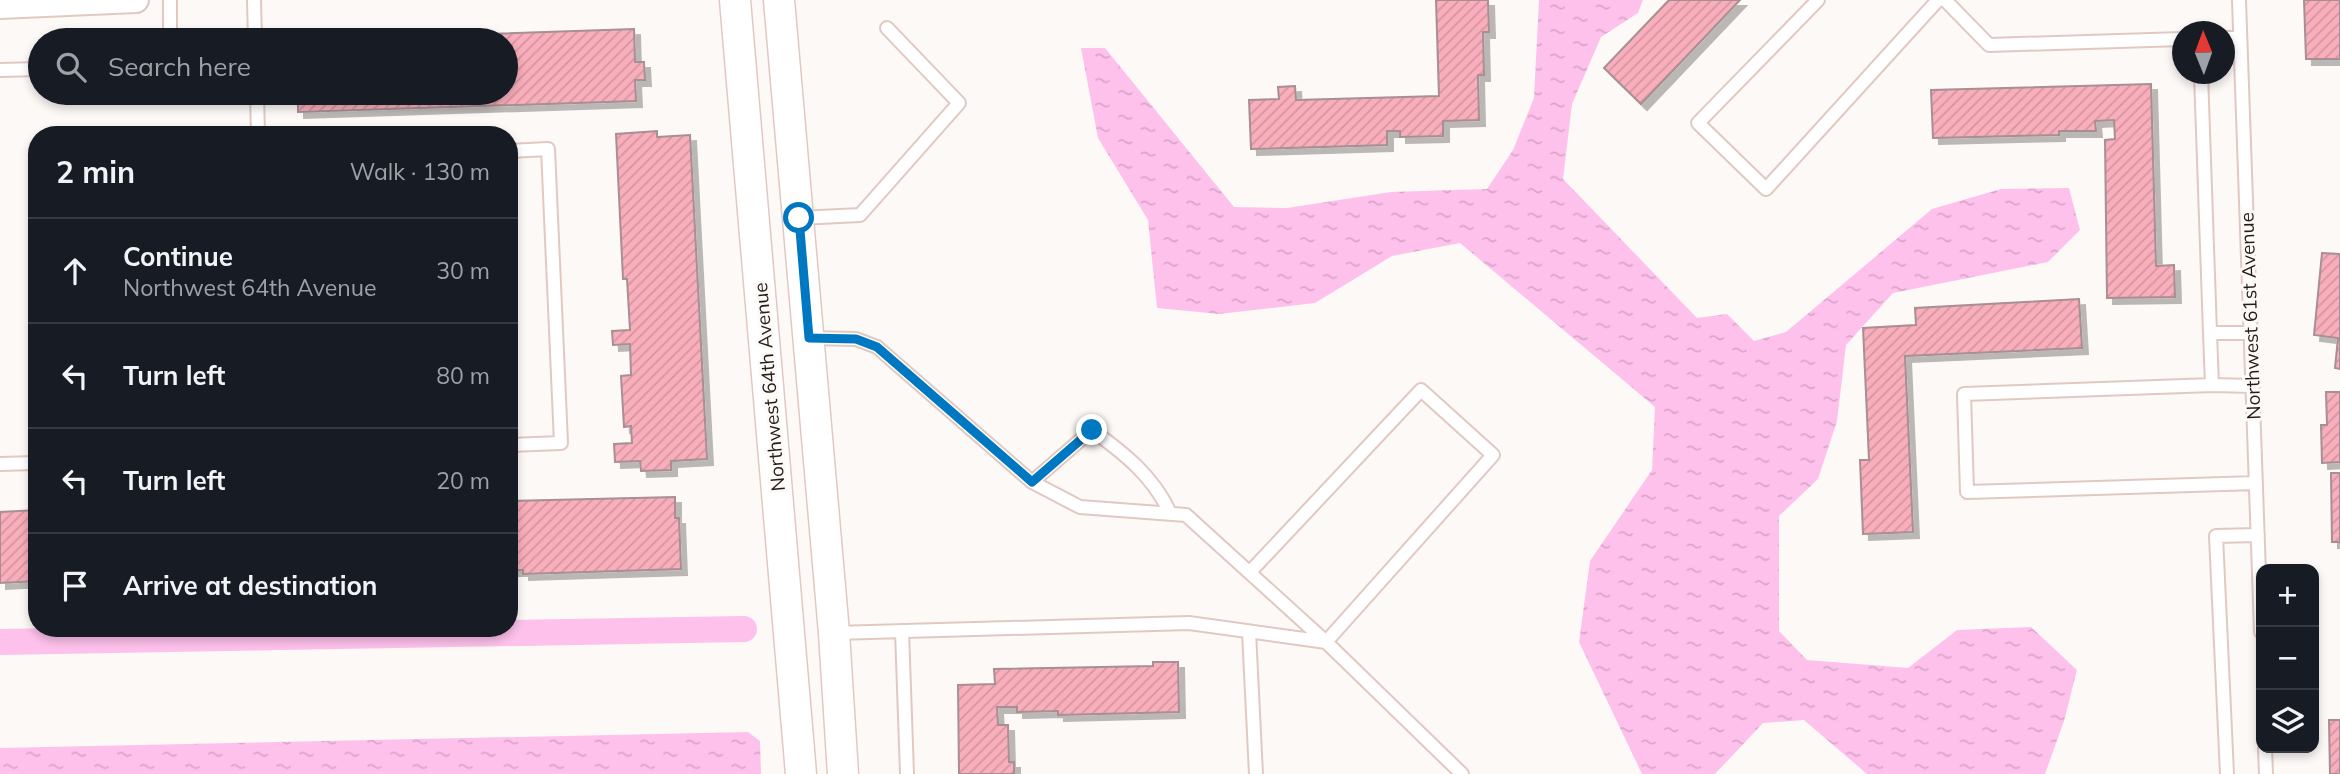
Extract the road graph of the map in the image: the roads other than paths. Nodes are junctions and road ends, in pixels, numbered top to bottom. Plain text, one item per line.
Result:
1 (136, 0) edge
2 (170, 0) edge
3 (254, 0) edge
4 (735, 0) edge
5 (779, 0) edge
6 (1818, 0) edge
7 (1938, 0) edge
8 (1945, 0) edge
9 (2239, 0) edge
10 (0, 6) edge
11 (170, 28) edge
12 (255, 28) edge
13 (887, 28) dead end
14 (2235, 38) edge
15 (2240, 38) junction
16 (2172, 40) edge
17 (28, 69) edge
18 (0, 70) edge
19 (2201, 84) edge
20 (257, 105) edge
21 (258, 126) edge
22 (518, 151) edge
23 (799, 218) junction
24 (763, 316) junction
25 (2210, 333) junction
26 (2251, 333) junction
27 (809, 338) junction
28 (2211, 386) junction
29 (2253, 386) junction
30 (518, 445) edge
31 (28, 463) edge
32 (0, 464) edge
33 (1032, 482) junction
34 (2256, 483) junction
35 (1170, 513) junction
36 (2258, 535) junction
37 (1250, 572) junction
38 (2261, 627) edge
39 (902, 631) junction
40 (1249, 632) junction
41 (834, 633) junction
42 (791, 635) junction
43 (1326, 642) junction
44 (2265, 753) edge
45 (801, 774) edge
46 (843, 774) edge
47 (907, 774) edge
48 (1256, 774) edge
49 (1462, 774) edge
50 (2227, 774) edge
51 (2266, 774) edge

1 - 10 street
2 - 11 lane
3 - 12 lane
4 - 24 street, Northwest 64th Avenue
5 - 23 street
6 - 7 lane
8 - 16 lane
9 - 15 lane, Northwest 61st Avenue
13 - 23 lane
14 - 15 lane
15 - 26 lane, Northwest 61st Avenue
17 - 18 lane
19 - 25 lane
20 - 21 lane
22 - 30 lane
23 - 27 street
24 - 27 street
24 - 42 street, Northwest 64th Avenue
25 - 26 lane
25 - 28 lane
26 - 29 lane, Northwest 61st Avenue
27 - 33 lane
27 - 41 street
28 - 29 lane
28 - 34 lane
29 - 34 lane, Northwest 61st Avenue
31 - 32 lane
33 - 35 lane
33 - 35 lane
34 - 36 lane, Northwest 61st Avenue
35 - 37 lane
36 - 38 lane, Northwest 61st Avenue
36 - 50 lane
37 - 43 lane
37 - 43 lane
39 - 40 lane
39 - 41 lane
39 - 47 lane
40 - 43 lane
40 - 48 lane
41 - 42 street
41 - 46 street
42 - 45 street, Northwest 64th Avenue
43 - 49 lane
44 - 51 lane

